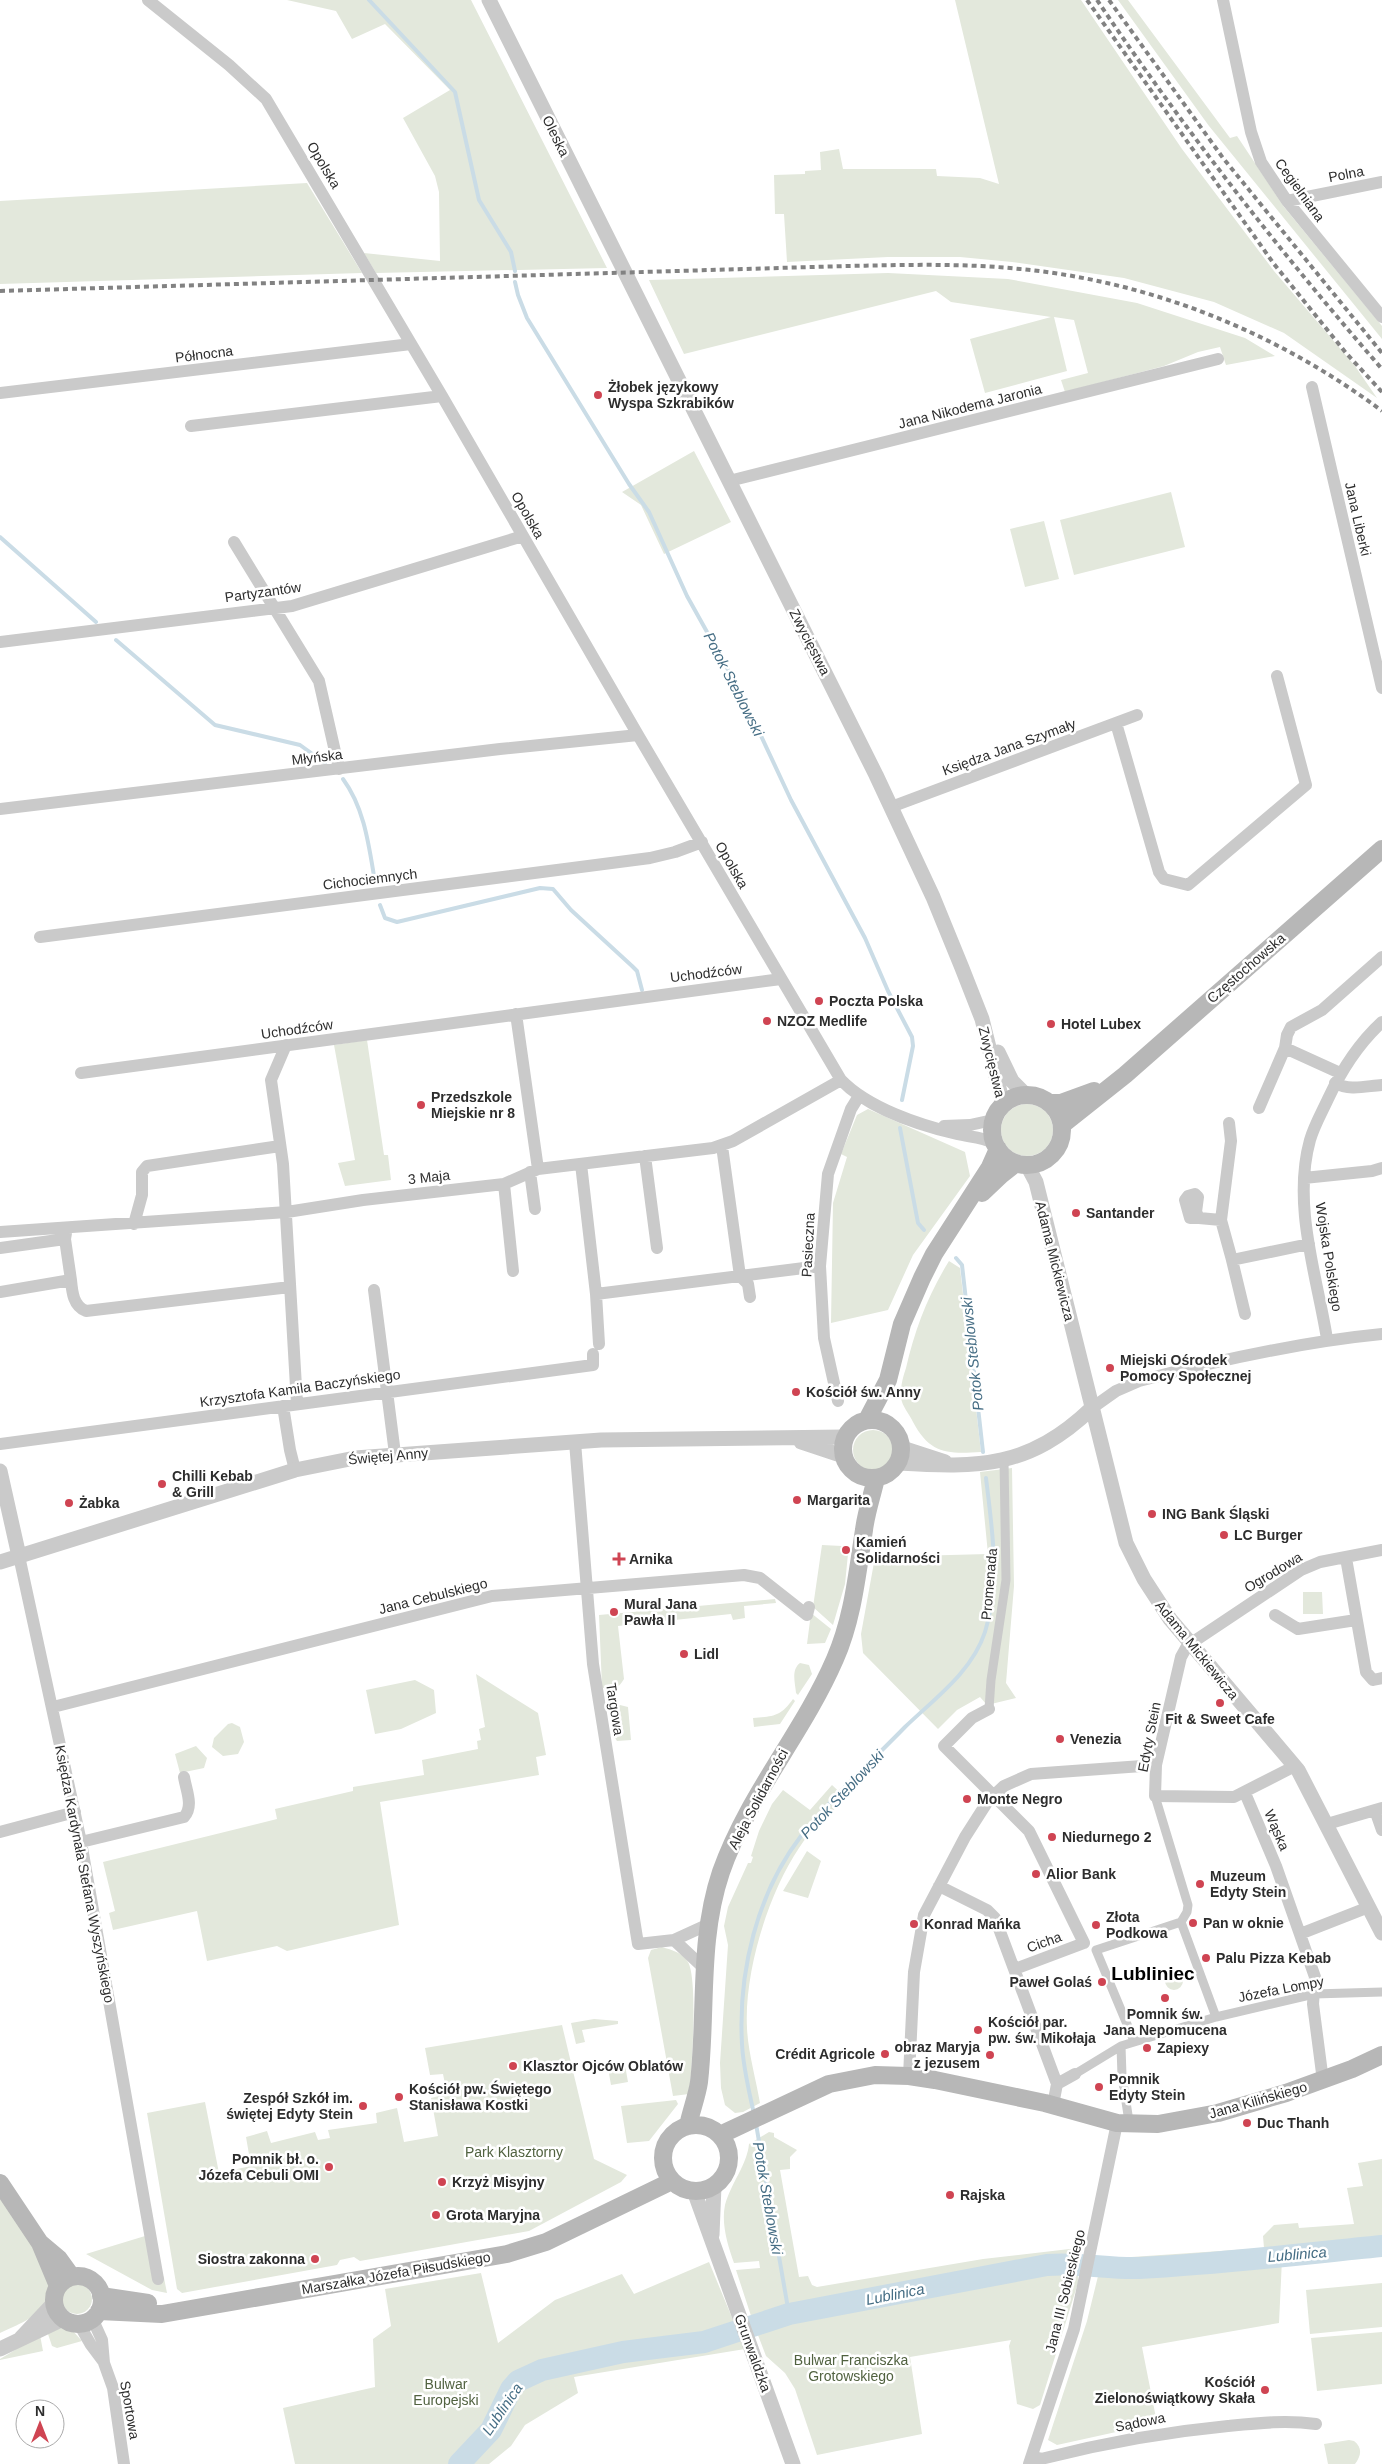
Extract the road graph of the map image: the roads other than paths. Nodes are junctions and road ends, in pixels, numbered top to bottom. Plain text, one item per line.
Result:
1 (148, 0) edge
2 (489, 0) edge
3 (1223, 0) edge
4 (1382, 182) edge
5 (1287, 201) junction
6 (624, 272) joint
7 (1382, 317) edge
8 (411, 344) junction
9 (1218, 359) dead end
10 (1312, 387) dead end
11 (0, 393) edge
12 (442, 396) junction
13 (191, 426) dead end
14 (729, 481) junction
15 (523, 536) junction
16 (234, 542) dead end
17 (275, 608) junction
18 (0, 642) edge
19 (1277, 676) dead end
20 (1382, 688) edge
21 (1137, 715) dead end
22 (1116, 723) junction
23 (638, 735) junction
24 (339, 769) junction
25 (892, 808) junction
26 (0, 809) edge
27 (702, 842) junction
28 (1382, 849) edge
29 (40, 937) dead end
30 (1382, 957) edge
31 (780, 979) junction
32 (516, 1014) junction
33 (982, 1019) junction
34 (1382, 1022) edge
35 (286, 1045) junction
36 (1286, 1048) junction
37 (81, 1073) dead end
38 (1338, 1078) junction
39 (841, 1080) junction
40 (1382, 1085) edge
41 (1110, 1086) junction
42 (1026, 1095) junction
43 (859, 1096) junction
44 (1049, 1103) junction
45 (1003, 1104) junction
46 (1259, 1108) dead end
47 (993, 1120) junction
48 (1229, 1123) dead end
49 (930, 1125) junction
50 (1062, 1125) junction
51 (280, 1146) junction
52 (722, 1146) junction
53 (996, 1146) junction
54 (645, 1156) junction
55 (581, 1164) junction
56 (1022, 1164) junction
57 (1382, 1168) edge
58 (534, 1170) junction
59 (1304, 1178) junction
60 (504, 1184) junction
61 (535, 1209) dead end
62 (287, 1212) junction
63 (958, 1218) junction
64 (1199, 1218) dead end
65 (1221, 1220) junction
66 (134, 1224) junction
67 (0, 1232) edge
68 (66, 1233) junction
69 (1309, 1244) junction
70 (0, 1248) edge
71 (657, 1248) dead end
72 (1232, 1260) junction
73 (820, 1266) junction
74 (513, 1271) dead end
75 (740, 1276) junction
76 (71, 1280) junction
77 (290, 1287) junction
78 (374, 1290) dead end
79 (0, 1292) edge
80 (596, 1294) junction
81 (750, 1297) dead end
82 (1245, 1314) dead end
83 (1382, 1334) edge
84 (1327, 1339) junction
85 (888, 1380) junction
86 (387, 1391) junction
87 (838, 1401) dead end
88 (297, 1404) junction
89 (284, 1406) junction
90 (1092, 1408) junction
91 (868, 1420) junction
92 (887, 1424) junction
93 (845, 1437) junction
94 (790, 1438) junction
95 (574, 1442) junction
96 (0, 1444) edge
97 (395, 1454) junction
98 (843, 1456) junction
99 (900, 1456) junction
100 (1004, 1460) junction
101 (295, 1470) junction
102 (0, 1471) edge
103 (867, 1477) junction
104 (1382, 1550) edge
105 (19, 1556) junction
106 (1346, 1558) junction
107 (0, 1562) edge
108 (588, 1589) junction
109 (809, 1607) dead end
110 (1275, 1615) dead end
111 (1356, 1620) junction
112 (1190, 1644) junction
113 (1382, 1678) edge
114 (53, 1707) junction
115 (990, 1709) joint
116 (1156, 1765) junction
117 (1295, 1766) junction
118 (184, 1777) dead end
119 (1245, 1793) junction
120 (993, 1795) junction
121 (1155, 1796) junction
122 (1378, 1809) edge
123 (75, 1812) junction
124 (1327, 1824) junction
125 (1382, 1830) edge
126 (0, 1832) edge
127 (81, 1842) junction
128 (938, 1886) junction
129 (1369, 1907) junction
130 (1181, 1922) junction
131 (709, 1924) junction
132 (1382, 1933) edge
133 (1300, 1934) junction
134 (674, 1940) junction
135 (1084, 1944) junction
136 (1096, 1950) junction
137 (705, 1969) junction
138 (1015, 1969) junction
139 (1382, 1992) edge
140 (1314, 1994) junction
141 (1216, 2017) junction
142 (1134, 2041) junction
143 (1121, 2046) junction
144 (1382, 2055) edge
145 (1075, 2074) joint
146 (910, 2076) junction
147 (1323, 2080) junction
148 (1057, 2084) junction
149 (1053, 2105) junction
150 (1125, 2121) junction
151 (696, 2126) junction
152 (724, 2142) junction
153 (668, 2174) junction
154 (0, 2183) edge
155 (714, 2186) junction
156 (694, 2191) junction
157 (712, 2241) junction
158 (158, 2279) dead end
159 (65, 2281) junction
160 (54, 2303) junction
161 (87, 2313) junction
162 (20, 2339) junction
163 (0, 2349) edge
164 (1316, 2424) dead end
165 (1031, 2460) edge
166 (124, 2464) edge
167 (793, 2464) edge

1 - 8 street, Opolska
2 - 6 street, Oleska
3 - 5 street, Cegielniana
4 - 5 street, Polna
5 - 7 street, Cegielniana
6 - 14 street, Zwycięstwa
8 - 11 street, Północna
8 - 12 street, Opolska
9 - 14 street, Jana Nikodema Jaronia
10 - 20 street, Jana Liberki
12 - 13 street
12 - 15 street, Opolska
14 - 25 street, Zwycięstwa
15 - 17 street, Partyzantów
15 - 23 street, Opolska
16 - 17 street
17 - 18 street, Partyzantów
17 - 24 street
19 - 22 street
21 - 22 street, Księdza Jana Szymały
22 - 25 street, Księdza Jana Szymały
23 - 24 street, Młyńska
23 - 27 street, Opolska
24 - 26 street, Młyńska
25 - 33 street, Zwycięstwa
27 - 29 street, Cichociemnych
27 - 31 street, Opolska
28 - 41 main road, Częstochowska
30 - 36 street
31 - 32 street, Uchodźców
31 - 39 street, Opolska
32 - 35 street, Uchodźców
32 - 58 street
33 - 42 street, Zwycięstwa
33 - 45 street, Zwycięstwa
34 - 38 street, Wojska Polskiego
35 - 37 street, Uchodźców
35 - 51 street
36 - 38 street
36 - 46 street
38 - 40 street
38 - 59 street, Wojska Polskiego
39 - 43 street
39 - 52 street, 3 Maja
41 - 44 main road, Częstochowska
41 - 50 main road, Częstochowska
42 - 44 main road
42 - 45 main road
43 - 49 street
43 - 73 street, Pasieczna
44 - 50 main road
45 - 47 main road
47 - 49 street
47 - 53 main road
48 - 65 street
49 - 53 street
50 - 56 main road
51 - 62 street
51 - 66 street
52 - 54 street, 3 Maja
52 - 75 street
53 - 56 main road
53 - 63 main road
54 - 55 street, 3 Maja
54 - 71 street
55 - 58 street, 3 Maja
55 - 80 street
56 - 63 main road
56 - 90 street, Adama Mickiewicza
57 - 59 street
58 - 60 street, 3 Maja
58 - 61 street
59 - 69 street, Wojska Polskiego
60 - 62 street, 3 Maja
60 - 74 street
62 - 66 street, 3 Maja
62 - 77 street
63 - 85 main road
64 - 65 street
65 - 72 street
66 - 68 street, 3 Maja
67 - 68 street, 3 Maja
68 - 70 street
68 - 76 street
69 - 72 street
69 - 84 street, Wojska Polskiego
72 - 82 street
73 - 75 street
73 - 87 street, Pasieczna
75 - 80 street
75 - 81 street
76 - 77 street
76 - 79 street
77 - 88 street
78 - 86 street
80 - 86 street, Krzysztofa Kamila Baczyńskiego
83 - 84 street
84 - 90 street
85 - 91 main road
85 - 92 main road
86 - 88 street, Krzysztofa Kamila Baczyńskiego
86 - 97 street
88 - 89 street, Krzysztofa Kamila Baczyńskiego
89 - 96 street, Krzysztofa Kamila Baczyńskiego
89 - 101 street
90 - 100 street
90 - 112 street, Adama Mickiewicza
91 - 92 main road
91 - 93 main road
92 - 99 main road
93 - 94 street, Świętej Anny
93 - 98 main road
94 - 95 street, Świętej Anny
94 - 98 street, Świętej Anny
95 - 97 street, Świętej Anny
95 - 108 street, Targowa
97 - 101 street, Świętej Anny
98 - 103 main road
99 - 100 street
99 - 103 main road
100 - 115 street, Promenada
101 - 105 street, Świętej Anny
102 - 105 street, Księdza Kardynała Stefana Wyszyńskiego
103 - 131 main road, Aleja Solidarności
104 - 106 street, Ogrodowa
105 - 107 street, Świętej Anny
105 - 114 street, Księdza Kardynała Stefana Wyszyńskiego
106 - 111 street
106 - 112 street, Ogrodowa
108 - 109 street, Jana Cebulskiego
108 - 114 street, Jana Cebulskiego
108 - 134 street, Targowa
110 - 111 street
111 - 113 street
112 - 116 street, Edyty Stein
112 - 117 street, Adama Mickiewicza
114 - 123 street, Księdza Kardynała Stefana Wyszyńskiego
115 - 120 street
116 - 120 street
116 - 121 street, Edyty Stein
117 - 119 street
117 - 124 street, Adama Mickiewicza
118 - 127 street
119 - 121 street
119 - 133 street, Wąska
120 - 128 street
120 - 135 street
121 - 130 street, Edyty Stein
122 - 124 street
122 - 125 street
123 - 126 street
123 - 127 street, Księdza Kardynała Stefana Wyszyńskiego
124 - 129 street, Adama Mickiewicza
127 - 158 street, Księdza Kardynała Stefana Wyszyńskiego
128 - 138 street
128 - 146 street
129 - 132 street, Adama Mickiewicza
129 - 133 street
130 - 136 street
130 - 141 street
131 - 134 street, Targowa
131 - 137 main road, Aleja Solidarności
133 - 140 street, Wąska
134 - 137 street
135 - 136 street
135 - 138 street, Cicha
136 - 142 street
137 - 151 main road, Aleja Solidarności
138 - 148 street
139 - 140 street, Józefa Lompy
140 - 141 street, Józefa Lompy
140 - 147 street, Wąska
141 - 142 street, Józefa Lompy
142 - 143 street, Józefa Lompy
143 - 145 street, Józefa Lompy
143 - 150 street
144 - 147 main road, Jana Kilińskiego
145 - 148 street
146 - 149 main road
146 - 152 main road
147 - 150 main road, Jana Kilińskiego
148 - 149 street
149 - 150 main road, Jana Kilińskiego
150 - 165 street, Jana III Sobieskiego
151 - 152 main road
151 - 153 main road
152 - 155 main road
153 - 156 main road
153 - 161 main road, Marszałka Józefa Piłsudskiego
154 - 159 main road
155 - 156 main road
155 - 157 street, Grunwaldzka
156 - 157 street, Grunwaldzka
157 - 167 street, Grunwaldzka
159 - 160 main road
159 - 161 main road
160 - 161 main road
160 - 162 street
161 - 162 street
161 - 166 street, Sportowa
162 - 163 street
164 - 165 street, Sądowa

